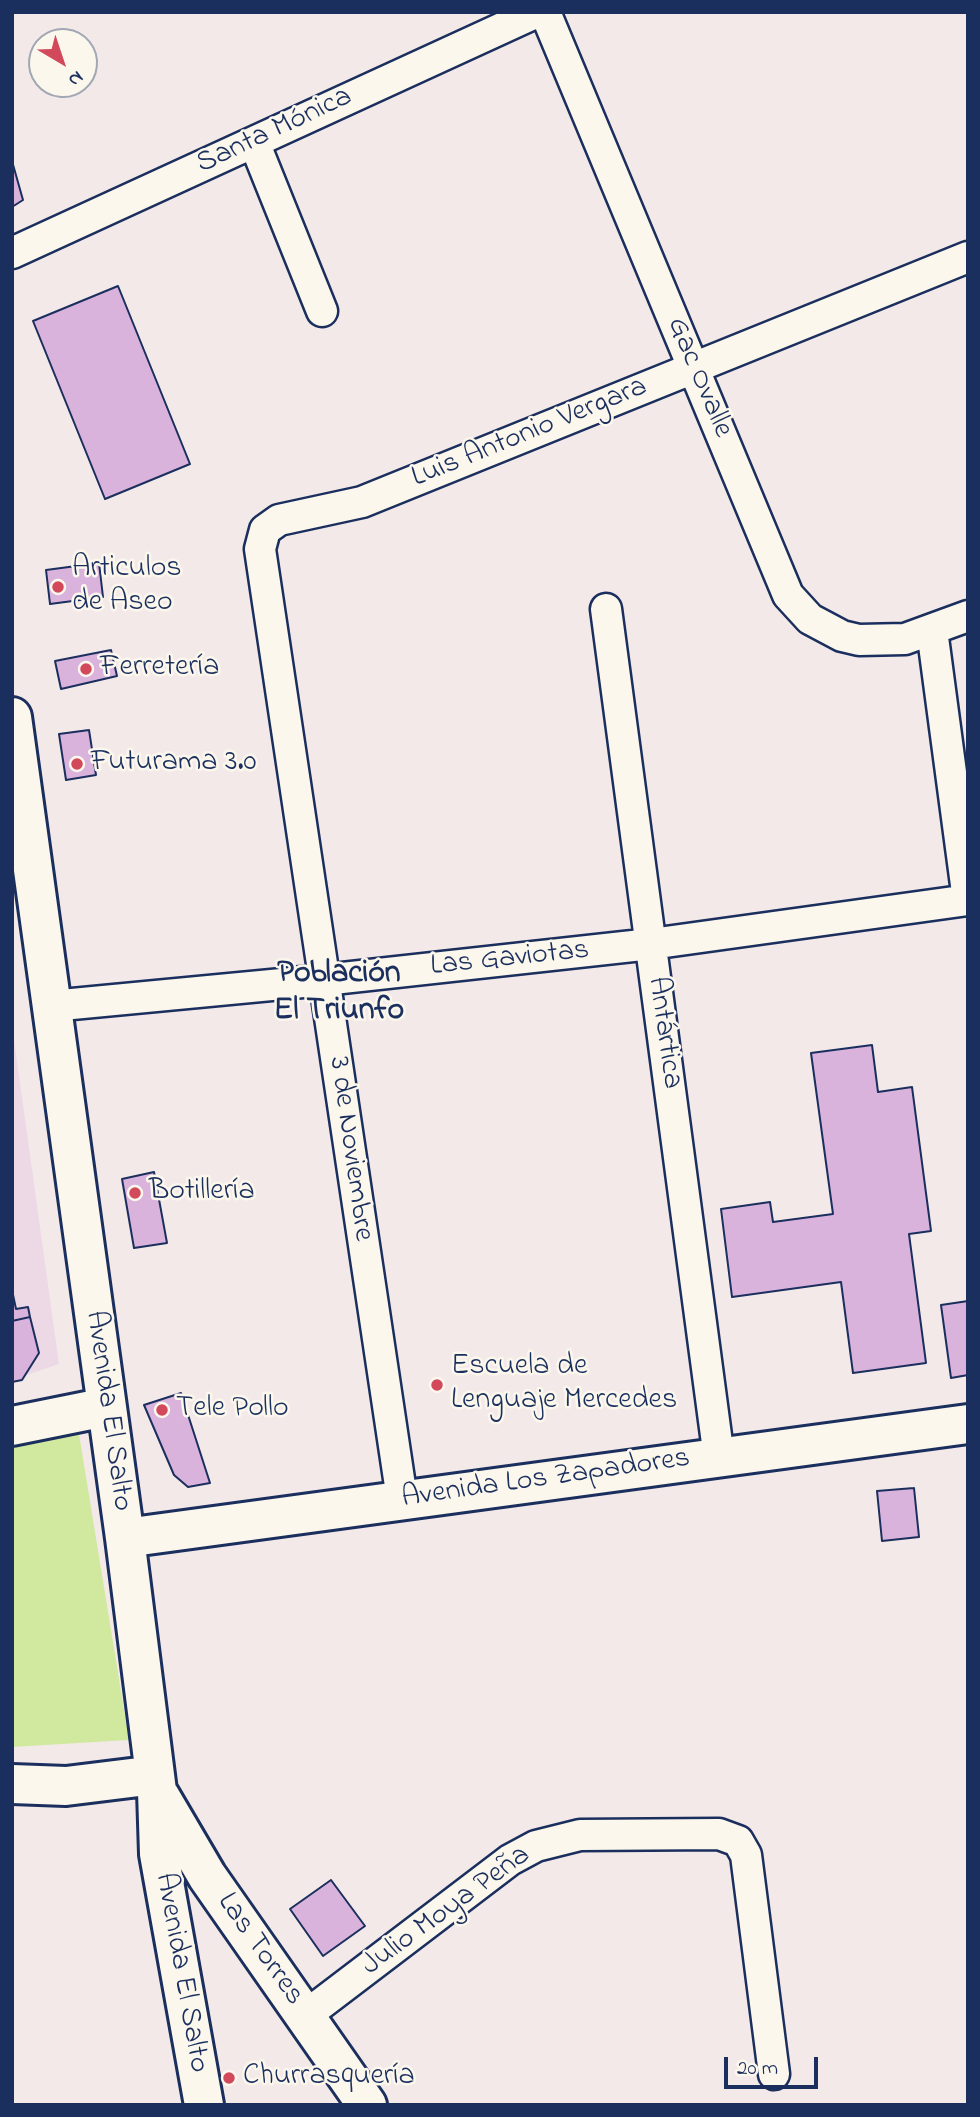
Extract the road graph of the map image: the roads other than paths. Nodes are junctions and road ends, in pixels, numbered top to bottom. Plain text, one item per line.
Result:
1 (537, 12) edge
2 (545, 12) edge
3 (254, 142) junction
4 (12, 253) edge
5 (968, 257) edge
6 (322, 311) dead end
7 (693, 368) junction
8 (260, 549) joint
9 (606, 609) dead end
10 (968, 616) edge
11 (932, 630) junction
12 (12, 717) edge
13 (968, 900) edge
14 (651, 944) junction
15 (324, 981) junction
16 (51, 1006) junction
17 (106, 1407) junction
18 (968, 1424) edge
19 (12, 1426) edge
20 (719, 1458) junction
21 (402, 1499) junction
22 (125, 1538) junction
23 (156, 1783) junction
24 (12, 1784) edge
25 (305, 2016) junction
26 (775, 2074) dead end
27 (204, 2105) edge
28 (367, 2105) edge

1 - 3 street, Santa Mónica
2 - 7 street, Gac Ovalle
3 - 4 street, Santa Mónica
3 - 6 street
5 - 7 street, Luis Antonio Vergara
7 - 8 street, Luis Antonio Vergara
7 - 11 street, Gac Ovalle
8 - 15 street, 3 de Noviembre
9 - 14 street, Antártica
10 - 11 street, Gac Ovalle
11 - 13 street
12 - 16 main road, Avenida El Salto
13 - 14 street, Las Gaviotas
14 - 15 street, Las Gaviotas
14 - 20 street, Antártica
15 - 16 street, Las Gaviotas
15 - 21 street, 3 de Noviembre
16 - 17 main road, Avenida El Salto
17 - 19 main road
17 - 22 main road, Avenida El Salto
18 - 20 main road, Avenida Los Zapadores
20 - 21 main road, Avenida Los Zapadores
21 - 22 main road, Avenida Los Zapadores
22 - 23 main road, Avenida El Salto
23 - 24 main road
23 - 25 main road, Las Torres
23 - 27 main road, Avenida El Salto
25 - 26 street, Julio Moya Peña
25 - 28 main road, Las Torres

